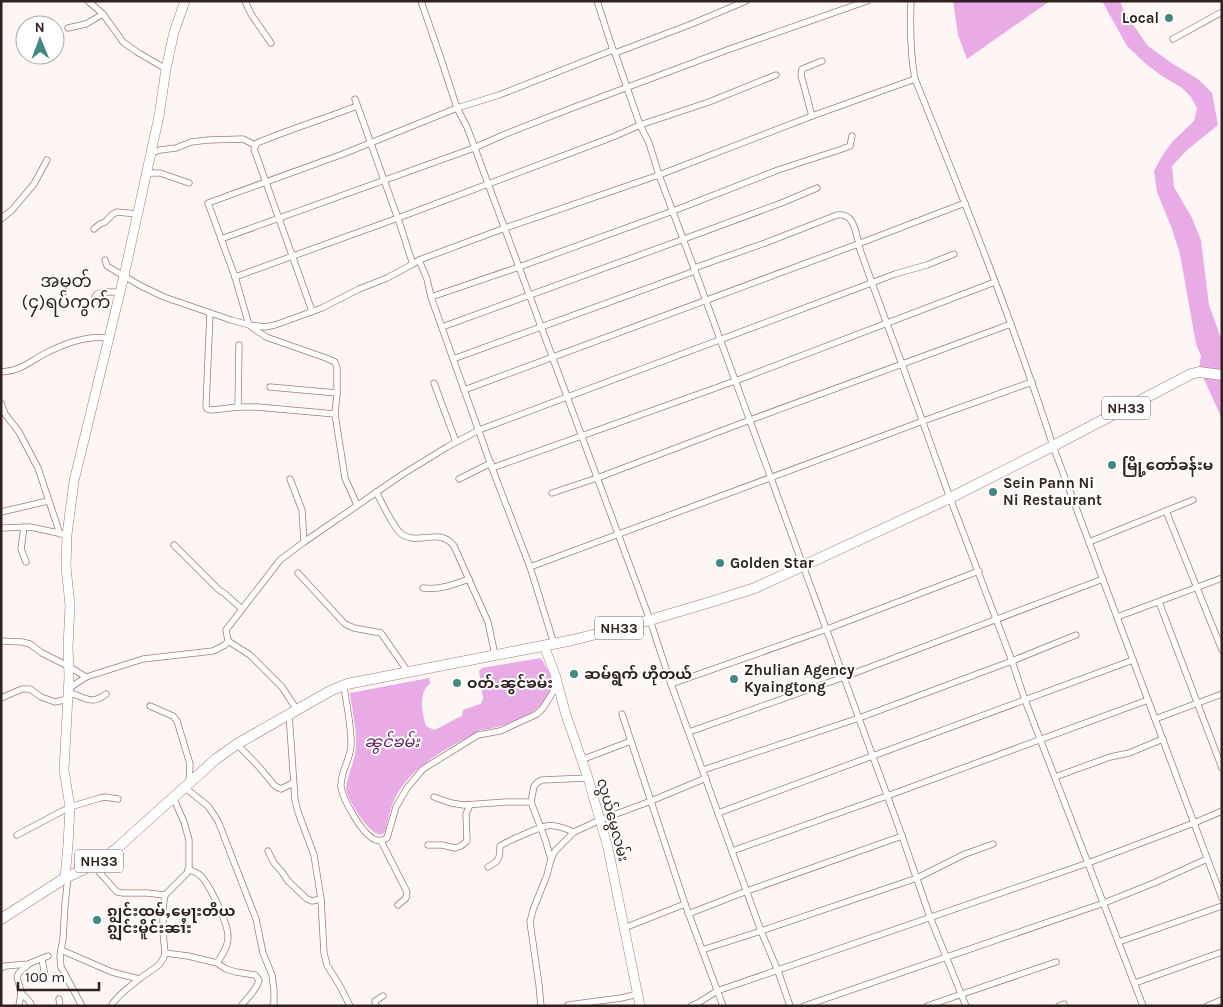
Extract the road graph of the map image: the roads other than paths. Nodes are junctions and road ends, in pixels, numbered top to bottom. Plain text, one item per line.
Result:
1 (88, 1) edge
2 (185, 1) edge
3 (246, 1) edge
4 (421, 1) edge
5 (597, 1) edge
6 (746, 1) edge
7 (868, 1) edge
8 (911, 1) edge
9 (1222, 12) edge
10 (103, 14) junction
11 (68, 28) dead end
12 (1173, 39) dead end
13 (271, 43) dead end
14 (614, 51) junction
15 (822, 61) dead end
16 (166, 69) junction
17 (776, 75) dead end
18 (914, 79) junction
19 (627, 88) junction
20 (355, 100) dead end
21 (357, 106) junction
22 (457, 108) junction
23 (812, 116) junction
24 (640, 125) junction
25 (852, 136) dead end
26 (370, 144) junction
27 (254, 145) junction
28 (474, 148) junction
29 (151, 153) junction
30 (47, 160) dead end
31 (146, 173) junction
32 (659, 175) junction
33 (384, 180) junction
34 (189, 182) dead end
35 (265, 182) junction
36 (488, 184) junction
37 (817, 188) dead end
38 (965, 203) junction
39 (673, 211) junction
40 (137, 214) junction
41 (1, 218) edge
42 (279, 218) junction
43 (398, 218) junction
44 (505, 228) junction
45 (94, 229) dead end
46 (221, 239) junction
47 (684, 239) junction
48 (858, 244) junction
49 (954, 254) dead end
50 (293, 256) junction
51 (105, 260) dead end
52 (416, 262) junction
53 (519, 267) junction
54 (695, 270) junction
55 (124, 276) junction
56 (235, 277) junction
57 (995, 282) junction
58 (872, 283) junction
59 (120, 292) junction
60 (530, 295) junction
61 (431, 298) junction
62 (706, 301) junction
63 (94, 306) dead end
64 (312, 311) junction
65 (210, 313) junction
66 (886, 324) junction
67 (1010, 324) junction
68 (249, 325) junction
69 (541, 326) junction
70 (442, 327) junction
71 (108, 338) junction
72 (720, 340) junction
73 (239, 345) dead end
74 (553, 358) junction
75 (453, 359) junction
76 (902, 364) junction
77 (1, 372) edge
78 (1222, 375) edge
79 (736, 381) junction
80 (1032, 382) junction
81 (434, 384) dead end
82 (270, 387) dead end
83 (464, 390) junction
84 (337, 393) junction
85 (567, 397) junction
86 (1, 403) edge
87 (238, 407) junction
88 (335, 414) junction
89 (4, 419) edge
90 (750, 420) junction
91 (922, 421) junction
92 (479, 430) junction
93 (582, 436) junction
94 (456, 442) junction
95 (1053, 446) junction
96 (492, 466) junction
97 (598, 478) junction
98 (771, 478) junction
99 (290, 479) dead end
100 (459, 479) dead end
101 (376, 492) junction
102 (552, 493) dead end
103 (950, 498) junction
104 (1193, 500) dead end
105 (48, 501) junction
106 (357, 505) junction
107 (1166, 511) junction
108 (1, 512) edge
109 (24, 527) junction
110 (1, 528) edge
111 (64, 534) junction
112 (619, 535) junction
113 (304, 542) junction
114 (1089, 542) junction
115 (174, 545) dead end
116 (26, 562) dead end
117 (803, 565) junction
118 (530, 567) junction
119 (979, 572) junction
120 (298, 573) dead end
121 (1222, 578) edge
122 (1103, 579) junction
123 (469, 580) junction
124 (422, 588) dead end
125 (1197, 588) junction
126 (1159, 602) junction
127 (242, 609) junction
128 (1117, 617) junction
129 (650, 620) junction
130 (997, 620) junction
131 (826, 630) junction
132 (1076, 635) dead end
133 (1, 641) edge
134 (228, 641) junction
135 (549, 645) junction
136 (1222, 650) edge
137 (495, 655) junction
138 (1133, 660) junction
139 (1012, 661) junction
140 (68, 666) junction
141 (408, 672) junction
142 (86, 677) junction
143 (844, 678) junction
144 (671, 684) junction
145 (344, 686) junction
146 (558, 687) junction
147 (68, 694) junction
148 (106, 694) dead end
149 (1222, 694) edge
150 (1, 698) edge
151 (1025, 700) junction
152 (1148, 700) junction
153 (1198, 703) junction
154 (150, 706) dead end
155 (293, 712) junction
156 (622, 714) dead end
157 (859, 718) junction
158 (1155, 719) junction
159 (689, 732) junction
160 (1040, 739) junction
161 (1162, 739) junction
162 (631, 741) junction
163 (237, 744) junction
164 (873, 756) junction
165 (580, 760) junction
166 (1222, 768) edge
167 (703, 770) junction
168 (1055, 777) junction
169 (588, 778) junction
170 (706, 778) junction
171 (293, 783) junction
172 (187, 784) junction
173 (887, 796) junction
174 (173, 797) junction
175 (434, 797) dead end
176 (118, 799) dead end
177 (651, 801) junction
178 (531, 802) junction
179 (470, 804) junction
180 (70, 807) junction
181 (1222, 811) edge
182 (718, 813) junction
183 (600, 820) junction
184 (1194, 823) junction
185 (540, 827) junction
186 (574, 832) junction
187 (17, 835) dead end
188 (902, 836) junction
189 (381, 841) junction
190 (993, 844) dead end
191 (428, 845) dead end
192 (268, 851) dead end
193 (732, 851) junction
194 (551, 859) junction
195 (1207, 859) junction
196 (1088, 863) junction
197 (93, 865) junction
198 (488, 868) dead end
199 (188, 870) junction
200 (66, 877) junction
201 (917, 878) junction
202 (747, 891) junction
203 (165, 895) junction
204 (1222, 898) edge
205 (320, 899) junction
206 (1104, 903) junction
207 (685, 904) junction
208 (398, 905) dead end
209 (1222, 906) edge
210 (688, 914) junction
211 (930, 917) junction
212 (1, 919) edge
213 (624, 928) junction
214 (761, 931) junction
215 (1119, 942) junction
216 (61, 950) junction
217 (702, 950) junction
218 (1222, 952) edge
219 (165, 953) junction
220 (946, 957) junction
221 (1056, 962) dead end
222 (217, 963) junction
223 (28, 964) junction
224 (1, 968) edge
225 (778, 971) junction
226 (46, 976) dead end
227 (139, 979) junction
228 (1135, 984) junction
229 (717, 991) junction
230 (21, 992) junction
231 (961, 993) junction
232 (638, 994) junction
233 (384, 996) dead end
234 (1222, 1000) edge
235 (568, 1005) edge
236 (19, 1006) edge
237 (32, 1006) edge
238 (82, 1006) edge
239 (111, 1006) edge
240 (241, 1006) edge
241 (272, 1006) edge
242 (350, 1006) edge
243 (376, 1006) edge
244 (541, 1006) edge
245 (640, 1006) edge
246 (691, 1006) edge
247 (723, 1006) edge
248 (790, 1006) edge
249 (804, 1006) edge
250 (927, 1006) edge
251 (966, 1006) edge
252 (1143, 1006) edge
253 (1207, 1006) edge

1 - 10 street
2 - 16 street
3 - 13 street
4 - 22 street
5 - 14 street
6 - 14 street
7 - 19 street
8 - 18 street
9 - 12 street
10 - 11 street
10 - 16 street
14 - 19 street
14 - 22 street
15 - 23 street
16 - 29 street
17 - 24 street
18 - 23 street
18 - 38 street
19 - 24 street
19 - 28 street
20 - 21 street
21 - 26 street
21 - 27 street
22 - 26 street
22 - 28 street
23 - 32 street
24 - 32 street
24 - 36 street
25 - 39 street
26 - 33 street
26 - 35 street
27 - 29 street
27 - 35 street
28 - 33 street
28 - 36 street
29 - 31 street
30 - 41 street
31 - 34 street
31 - 40 street
32 - 39 street
32 - 44 street
33 - 42 street
33 - 43 street
35 - 42 street
35 - 46 street
36 - 43 street
36 - 44 street
37 - 47 street
38 - 48 street
38 - 57 street
39 - 47 street
39 - 53 street
40 - 45 street
40 - 55 street
42 - 46 street
42 - 50 street
43 - 50 street
43 - 52 street
44 - 52 street
44 - 53 street
46 - 56 street
47 - 54 street
47 - 60 street
48 - 54 street
48 - 58 street
48 - 62 street
49 - 58 street
50 - 56 street
50 - 64 street
51 - 55 street
52 - 61 street
52 - 64 street
53 - 60 street
53 - 61 street
54 - 62 street
54 - 69 street
55 - 59 street
55 - 65 street
56 - 68 street
57 - 66 street
57 - 67 street
58 - 66 street
58 - 72 street
59 - 63 street
59 - 71 street
60 - 69 street
60 - 70 street
61 - 70 street
62 - 72 street
62 - 74 street
64 - 68 street
65 - 68 street
65 - 87 street
66 - 76 street
66 - 79 street
67 - 76 street
67 - 80 street
68 - 84 street
69 - 74 street
69 - 75 street
70 - 75 street
71 - 77 street
71 - 111 street
72 - 79 street
72 - 85 street
73 - 87 street
74 - 83 street
74 - 85 street
75 - 83 street
76 - 90 street
76 - 91 street
78 - 95 highway, NH33
79 - 90 street
79 - 93 street
80 - 91 street
80 - 95 street
81 - 94 street
82 - 84 street
83 - 92 street
84 - 88 street
85 - 92 street
85 - 93 street
86 - 89 street
87 - 88 street
88 - 106 street
89 - 105 street
90 - 97 street
90 - 98 street
91 - 98 street
91 - 103 street
92 - 94 street
92 - 96 street
93 - 96 street
93 - 97 street
94 - 101 street
95 - 103 highway, NH33
95 - 114 street
96 - 100 street
96 - 118 street
97 - 102 street
97 - 112 street
98 - 112 street
98 - 117 street
99 - 113 street
101 - 106 street
101 - 123 street
103 - 117 highway, NH33
103 - 119 street
104 - 107 street
105 - 108 street
105 - 111 street
106 - 113 street
107 - 114 street
107 - 125 street
109 - 110 street
109 - 111 street
109 - 116 street
111 - 140 street
112 - 118 street
112 - 129 street
113 - 127 street
114 - 122 street
115 - 127 street
117 - 129 highway, NH33
117 - 131 street
118 - 135 street
119 - 130 street
119 - 131 street
120 - 141 street
121 - 125 street
122 - 128 street
122 - 130 street
123 - 124 street
123 - 137 street
125 - 126 street
125 - 136 street
126 - 128 street
126 - 153 street
127 - 134 street
128 - 138 street
129 - 135 highway, NH33
129 - 144 street
130 - 139 street
130 - 143 street
131 - 143 street
131 - 144 street
132 - 139 street
133 - 140 street
134 - 142 street
134 - 155 street
135 - 137 highway, NH33
135 - 146 street, လွယ်မွေလမ်း
137 - 141 highway, NH33
138 - 151 street
138 - 152 street
139 - 151 street
139 - 157 street
140 - 142 street
140 - 147 street
141 - 145 highway, NH33
142 - 147 street
143 - 157 street
143 - 159 street
144 - 159 street
145 - 155 highway, NH33
145 - 189 street
146 - 165 street, လွယ်မွေလမ်း
146 - 189 street
147 - 148 street
147 - 150 street
147 - 180 street
149 - 153 street
151 - 160 street
151 - 164 street
152 - 158 street
152 - 160 street
153 - 158 street
153 - 166 street
154 - 172 street
155 - 163 highway, NH33
155 - 171 street
156 - 162 street
157 - 164 street
157 - 167 street
158 - 161 street
159 - 167 street
160 - 168 street
160 - 173 street
161 - 168 street
161 - 184 street
162 - 165 street
162 - 177 street
163 - 171 street
163 - 172 highway, NH33
164 - 173 street
164 - 182 street
165 - 169 street, လွယ်မွေလမ်း
167 - 170 street
168 - 196 street
169 - 178 street
169 - 183 street, လွယ်မွေလမ်း
170 - 177 street
170 - 182 street
171 - 205 street
172 - 174 highway, NH33
172 - 241 street
173 - 188 street
173 - 193 street
174 - 197 highway, NH33
174 - 199 street
175 - 179 street
176 - 180 street
177 - 183 street
177 - 207 street
178 - 179 street
178 - 185 street
179 - 191 street
180 - 187 street
180 - 200 street
181 - 184 street
182 - 193 street
183 - 186 street
183 - 213 street, လွယ်မွေလမ်း
184 - 195 street
184 - 196 street
185 - 186 street
185 - 194 street
185 - 198 street
186 - 194 street
188 - 201 street
188 - 202 street
189 - 208 street
190 - 201 street
192 - 205 street
193 - 202 street
194 - 244 street
195 - 204 street
195 - 206 street
196 - 206 street
196 - 211 street
197 - 200 highway, NH33
197 - 203 street
199 - 203 street
199 - 222 street
200 - 212 highway, NH33
200 - 216 street
201 - 211 street
201 - 214 street
202 - 210 street
202 - 214 street
203 - 219 street
205 - 242 street
206 - 215 street
206 - 220 street
207 - 210 street
207 - 213 street
209 - 215 street
210 - 217 street
211 - 220 street
211 - 225 street
213 - 232 street, လွယ်မွေလမ်း
214 - 217 street
214 - 225 street
215 - 228 street
216 - 227 street
216 - 238 street
217 - 229 street
218 - 228 street
219 - 222 street
219 - 227 street
220 - 231 street
220 - 249 street
221 - 231 street
222 - 240 street
223 - 224 street
223 - 226 street
223 - 230 street
225 - 229 street
225 - 248 street
227 - 239 street
228 - 252 street
229 - 246 street
229 - 247 street
230 - 236 street
230 - 237 street
231 - 250 street
231 - 251 street
232 - 235 street
232 - 245 street, လွယ်မွေလမ်း
233 - 243 street
234 - 253 street

